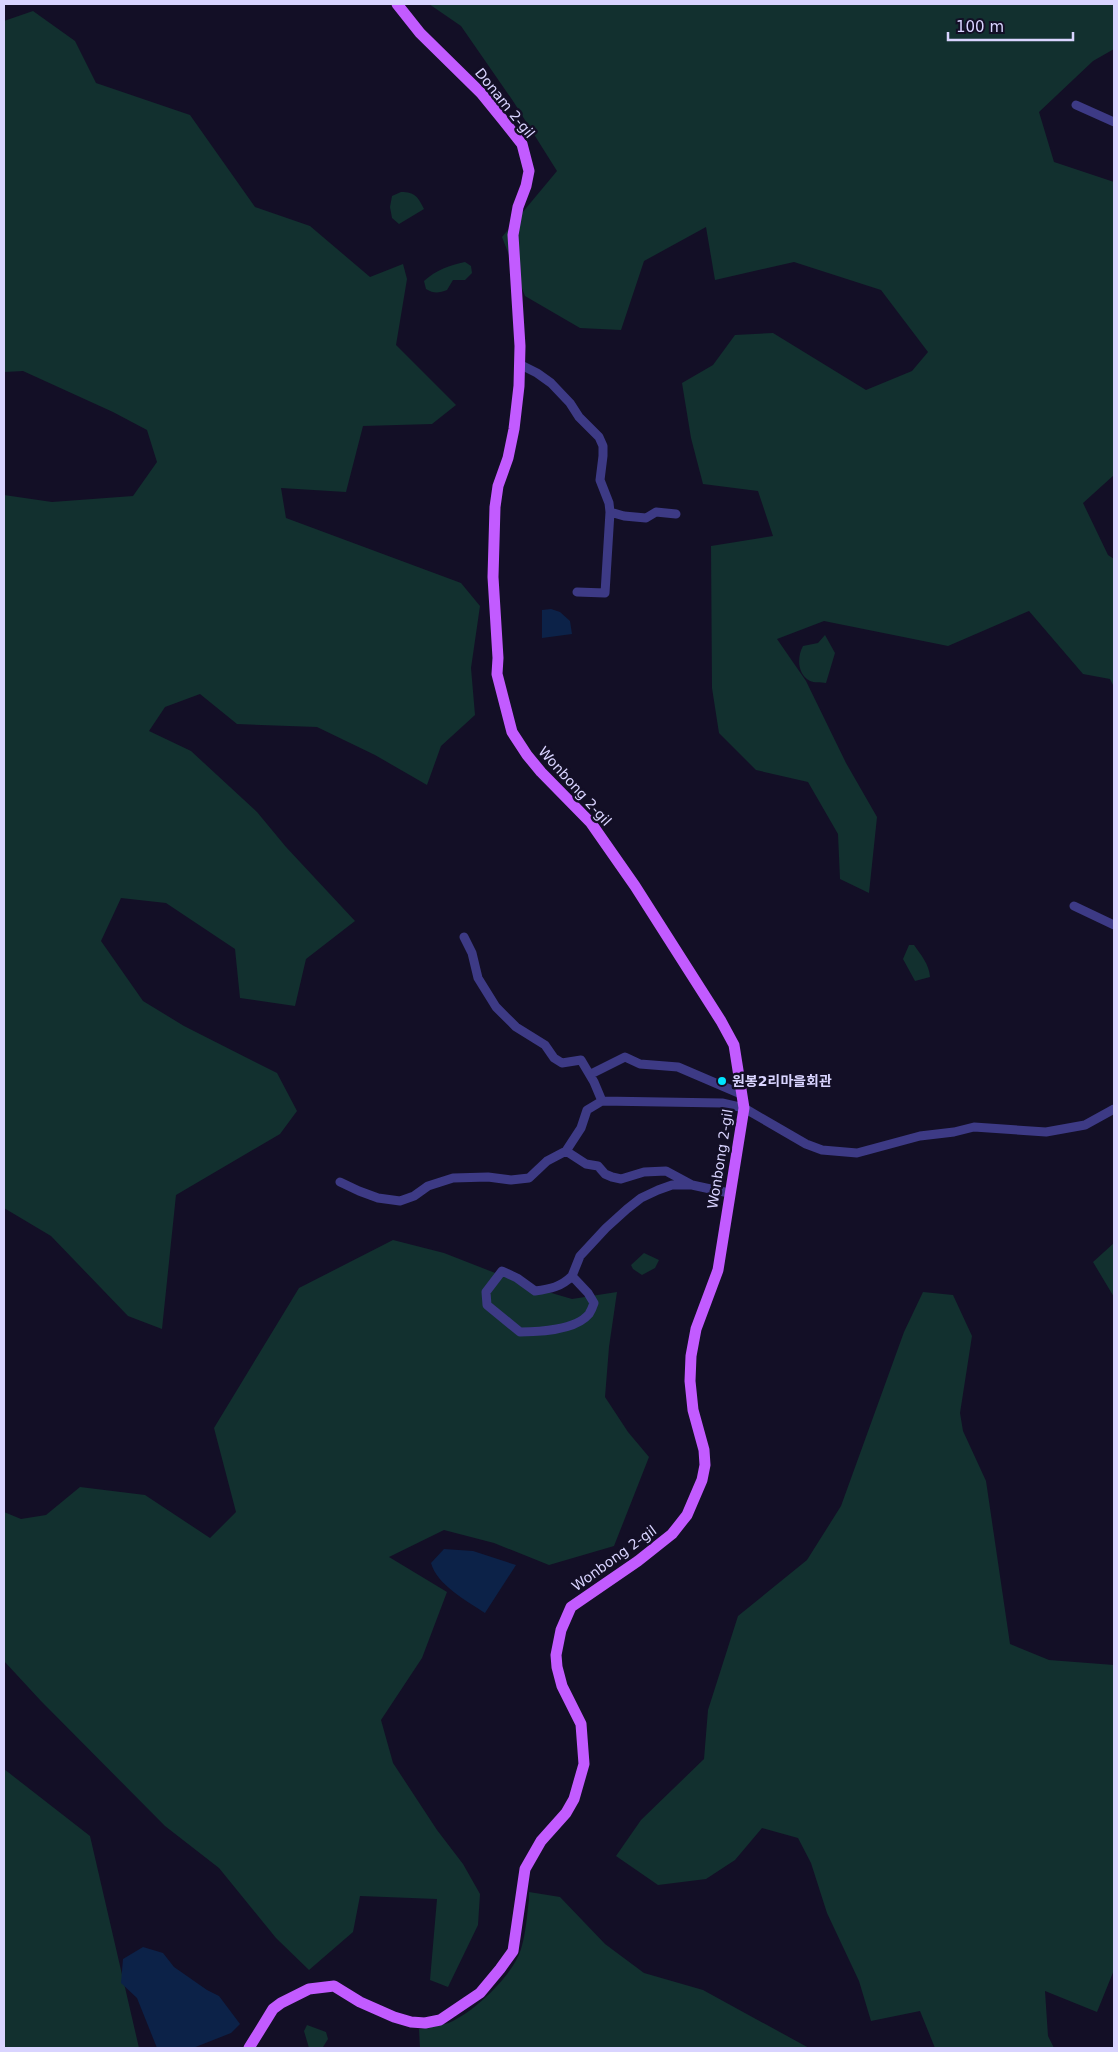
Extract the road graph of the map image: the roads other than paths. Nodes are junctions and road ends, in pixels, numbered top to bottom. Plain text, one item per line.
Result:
1 (397, 4) edge
2 (1076, 105) dead end
3 (1114, 122) edge
4 (521, 365) junction
5 (610, 512) junction
6 (676, 514) dead end
7 (577, 592) dead end
8 (1074, 906) dead end
9 (1114, 926) edge
10 (464, 938) dead end
11 (591, 1074) junction
12 (741, 1094) junction
13 (602, 1101) junction
14 (744, 1108) junction
15 (1114, 1109) edge
16 (566, 1151) junction
17 (340, 1182) dead end
18 (692, 1186) junction
19 (729, 1193) junction
20 (572, 1276) junction
21 (249, 2048) edge

1 - 4 main road, Donam 2-gil
2 - 3 street
4 - 5 street
4 - 12 main road, Wonbong 2-gil
5 - 6 street
5 - 7 street
8 - 9 street
10 - 11 street
11 - 12 street
11 - 13 street
12 - 14 main road, Wonbong 2-gil
13 - 14 street
13 - 16 street
14 - 15 street
14 - 19 main road, Wonbong 2-gil
16 - 17 street
16 - 18 street
18 - 19 street
18 - 20 street
19 - 21 main road, Wonbong 2-gil
20 - 20 street

